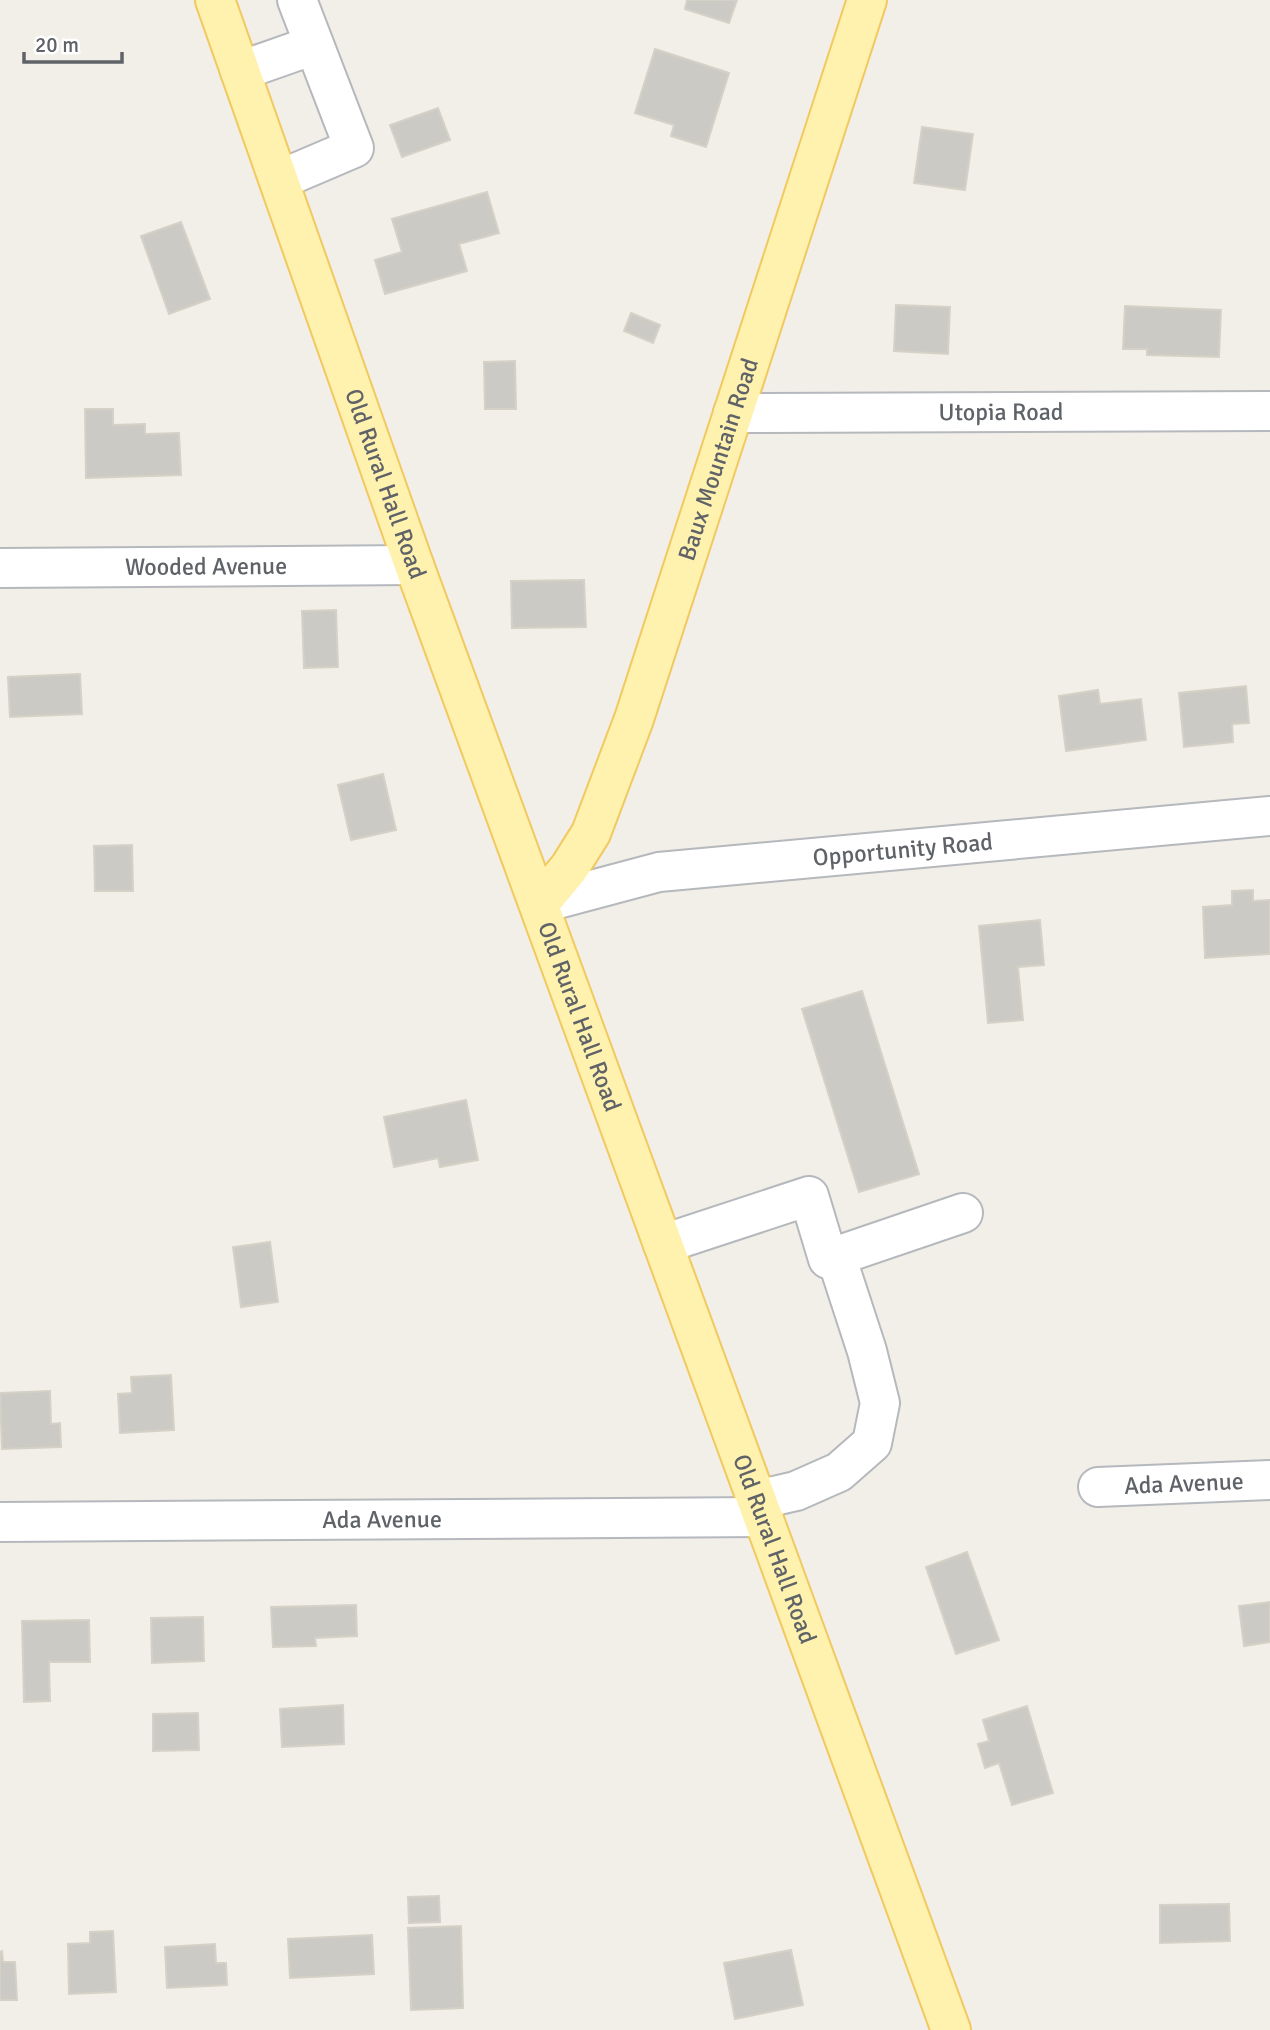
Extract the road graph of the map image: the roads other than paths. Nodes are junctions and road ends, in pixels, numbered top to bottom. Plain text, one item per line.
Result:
1 (215, 0) edge
2 (296, 0) edge
3 (867, 0) edge
4 (314, 45) junction
5 (240, 71) junction
6 (279, 180) junction
7 (1270, 411) edge
8 (733, 413) junction
9 (414, 565) junction
10 (0, 568) edge
11 (1270, 816) edge
12 (539, 904) junction
13 (963, 1213) dead end
14 (663, 1244) junction
15 (836, 1256) junction
16 (1270, 1480) edge
17 (1098, 1487) dead end
18 (760, 1509) junction
19 (0, 1522) edge
20 (951, 2030) edge

1 - 5 main road, Old Rural Hall Road
2 - 4 street
3 - 8 main road, Baux Mountain Road
4 - 5 street
4 - 6 street
5 - 6 main road, Old Rural Hall Road
6 - 9 main road, Old Rural Hall Road
7 - 8 street, Utopia Road
8 - 12 main road, Baux Mountain Road
9 - 10 street, Wooded Avenue
9 - 12 main road, Old Rural Hall Road
11 - 12 street, Opportunity Road
12 - 14 main road, Old Rural Hall Road
13 - 15 street
14 - 15 street, Ada Avenue
14 - 18 main road, Old Rural Hall Road
15 - 18 street, Ada Avenue
16 - 17 street, Ada Avenue
18 - 19 street, Ada Avenue
18 - 20 main road, Old Rural Hall Road

